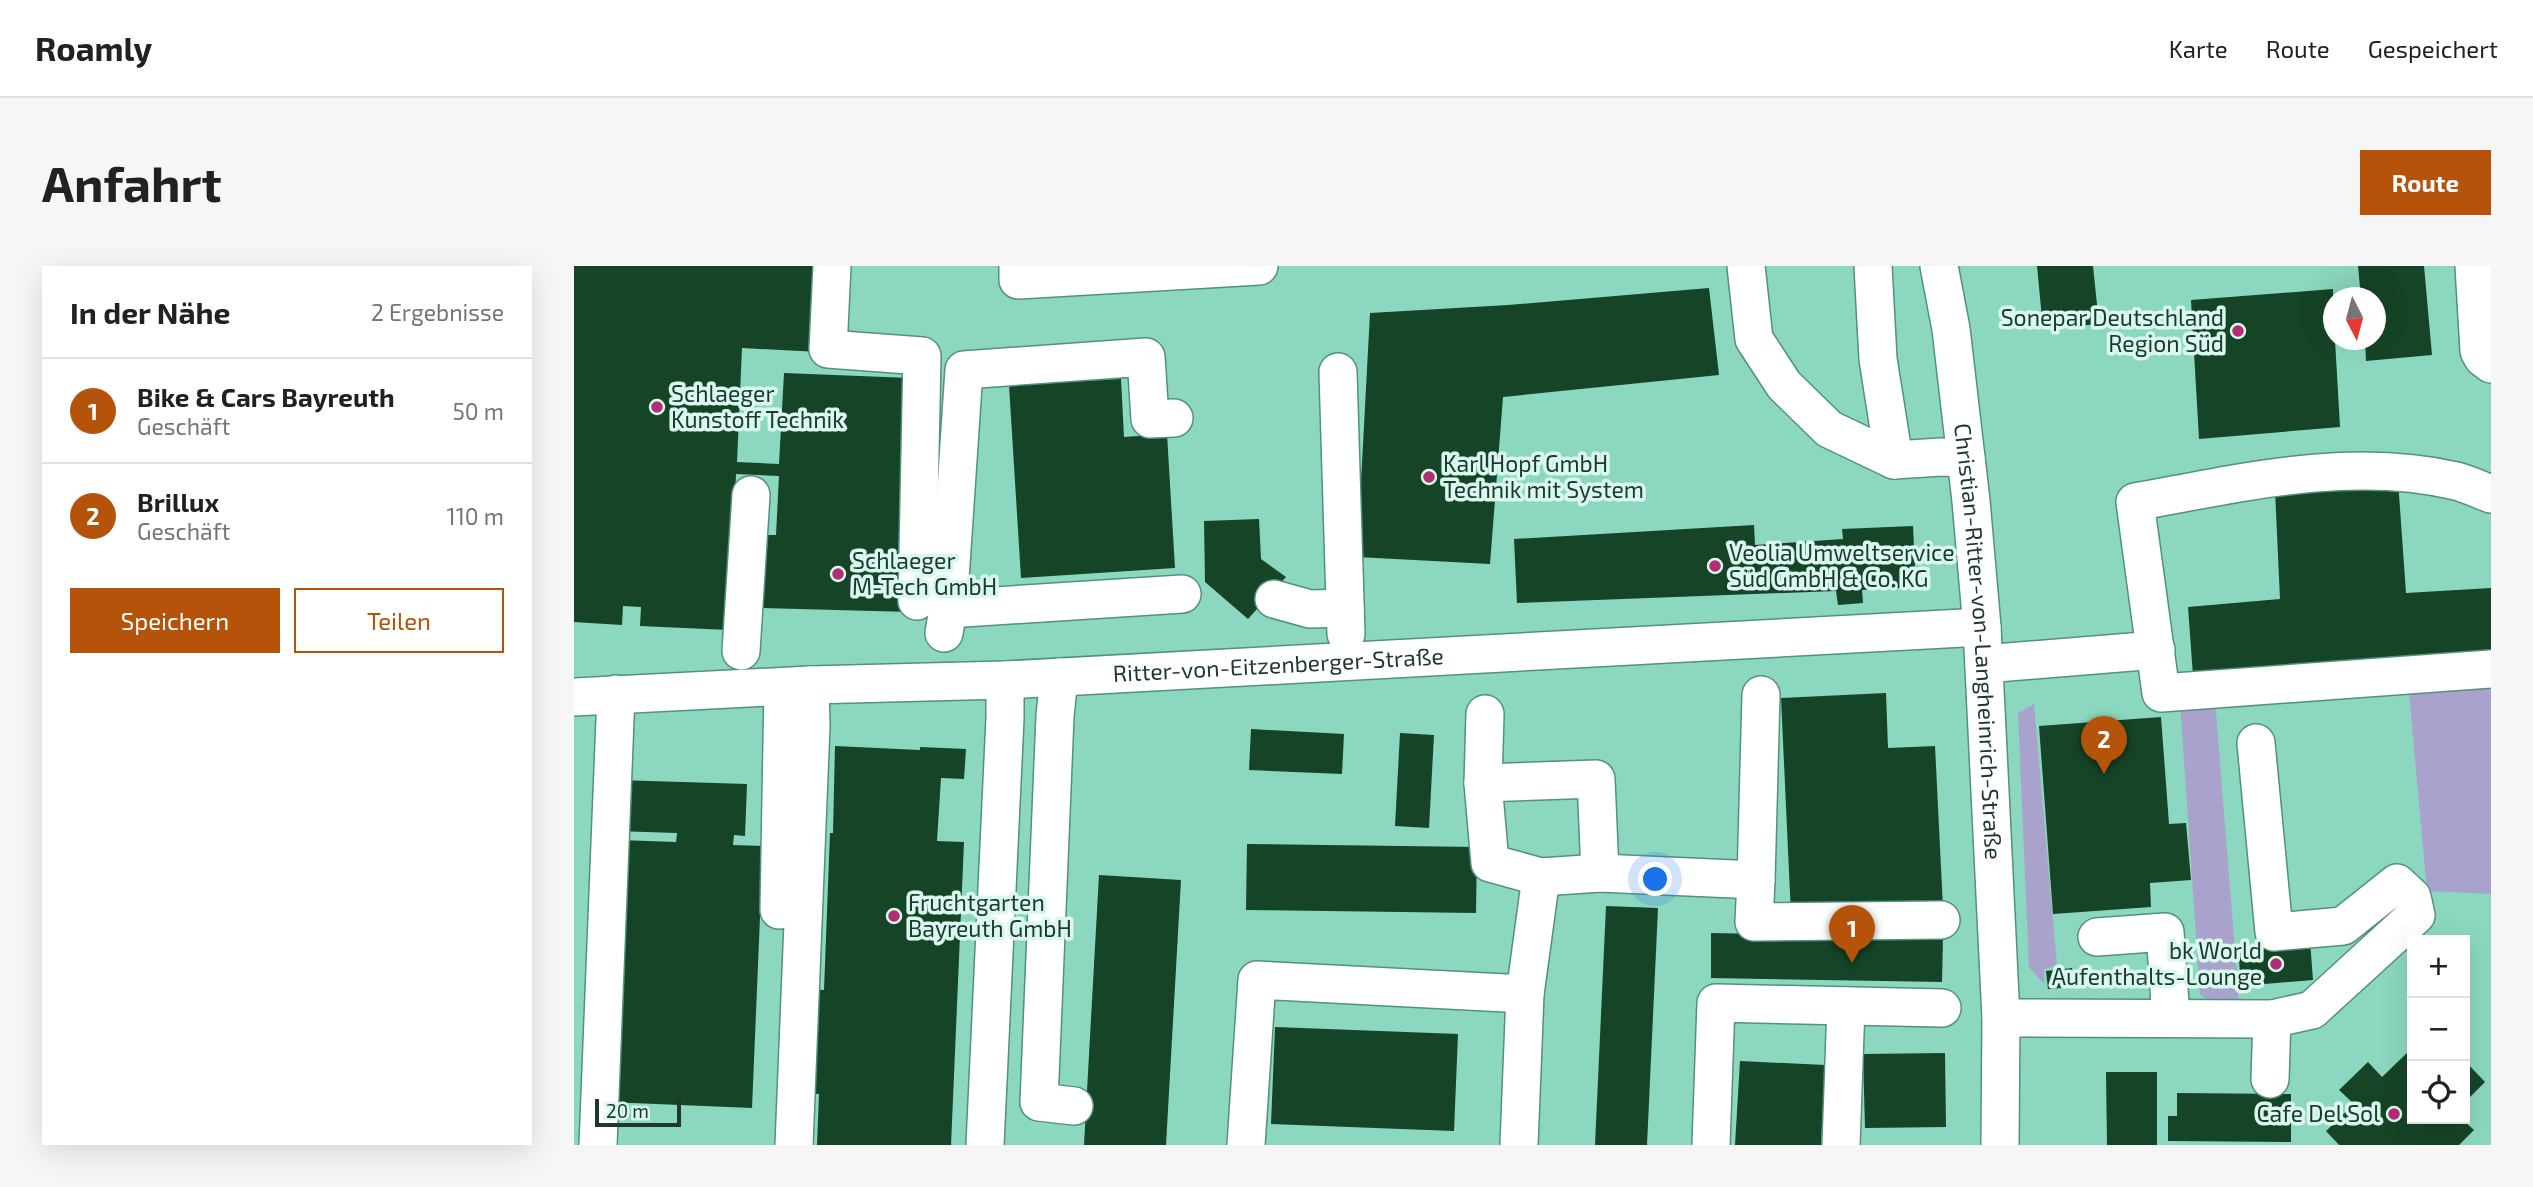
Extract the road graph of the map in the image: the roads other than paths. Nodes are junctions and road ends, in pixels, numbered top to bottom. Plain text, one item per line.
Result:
1 (832, 266) edge
2 (1018, 266) edge
3 (1259, 266) edge
4 (1746, 266) edge
5 (1873, 266) edge
6 (1939, 266) edge
7 (2474, 266) edge
8 (2491, 364) edge
9 (1338, 372) dead end
10 (1174, 418) dead end
11 (1966, 458) junction
12 (1894, 460) junction
13 (2491, 494) edge
14 (751, 495) dead end
15 (1182, 594) dead end
16 (1274, 598) dead end
17 (936, 615) junction
18 (1982, 627) junction
19 (2156, 650) junction
20 (741, 651) dead end
21 (1984, 664) junction
22 (2491, 669) edge
23 (1059, 677) junction
24 (1005, 680) junction
25 (797, 687) junction
26 (616, 694) junction
27 (1761, 695) dead end
28 (574, 697) edge
29 (1485, 714) dead end
30 (2256, 743) dead end
31 (1483, 783) junction
32 (1600, 873) junction
33 (1541, 877) junction
34 (1756, 880) junction
35 (1941, 920) dead end
36 (2096, 937) dead end
37 (1525, 994) junction
38 (1846, 1006) junction
39 (1942, 1008) dead end
40 (2001, 1018) junction
41 (2171, 1018) junction
42 (2272, 1018) junction
43 (2270, 1079) dead end
44 (1074, 1106) dead end
45 (598, 1145) edge
46 (772, 1145) edge
47 (794, 1145) edge
48 (985, 1145) edge
49 (1246, 1145) edge
50 (1519, 1145) edge
51 (1711, 1145) edge
52 (1841, 1145) edge
53 (2000, 1145) edge

1 - 17 street
2 - 3 street
4 - 12 street
5 - 12 street
6 - 11 street, Christian-Ritter-von-Langheinrich-Straße
7 - 8 street
9 - 16 street
10 - 17 street
11 - 12 street
11 - 18 street, Christian-Ritter-von-Langheinrich-Straße
13 - 19 street
14 - 20 street
15 - 17 street
18 - 21 street, Christian-Ritter-von-Langheinrich-Straße
18 - 23 street, Ritter-von-Eitzenberger-Straße
19 - 21 street
19 - 22 street
21 - 40 street, Christian-Ritter-von-Langheinrich-Straße
23 - 24 street, Ritter-von-Eitzenberger-Straße
23 - 44 street
24 - 25 street, Ritter-von-Eitzenberger-Straße
24 - 48 street
25 - 26 street, Ritter-von-Eitzenberger-Straße
25 - 46 street
25 - 47 street
26 - 28 street, Ritter-von-Eitzenberger-Straße
26 - 45 street
27 - 34 street
29 - 31 street
30 - 42 street
31 - 32 street
31 - 33 street
32 - 33 street
32 - 34 street
33 - 37 street
34 - 35 street
36 - 41 street
37 - 49 street
37 - 50 street
38 - 39 street
38 - 51 street
38 - 52 street
40 - 41 street
40 - 53 street, Christian-Ritter-von-Langheinrich-Straße
41 - 42 street
42 - 43 street

